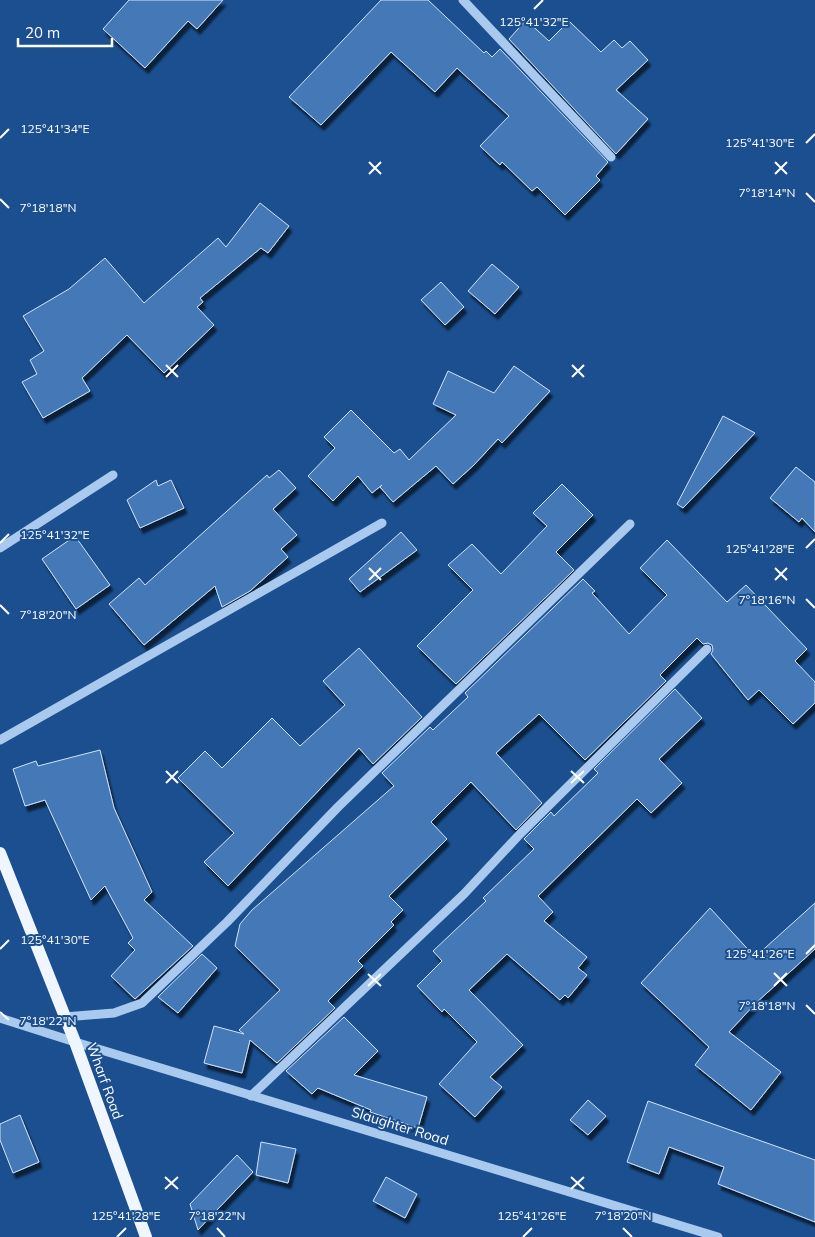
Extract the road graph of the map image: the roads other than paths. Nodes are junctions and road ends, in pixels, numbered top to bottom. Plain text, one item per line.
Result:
1 (463, 0) edge
2 (611, 157) dead end
3 (113, 475) dead end
4 (382, 523) dead end
5 (630, 524) dead end
6 (0, 548) edge
7 (707, 649) dead end
8 (0, 740) edge
9 (0, 853) edge
10 (64, 1016) junction
11 (0, 1018) edge
12 (75, 1042) junction
13 (251, 1096) junction
14 (146, 1237) edge
15 (718, 1237) edge

1 - 2 street
3 - 6 street
4 - 8 street
5 - 10 street
7 - 13 street
9 - 10 main road, Wharf Road
10 - 12 main road, Wharf Road
11 - 12 street, Slaughter Road
12 - 13 street, Slaughter Road
12 - 14 main road, Wharf Road
13 - 15 street, Slaughter Road

